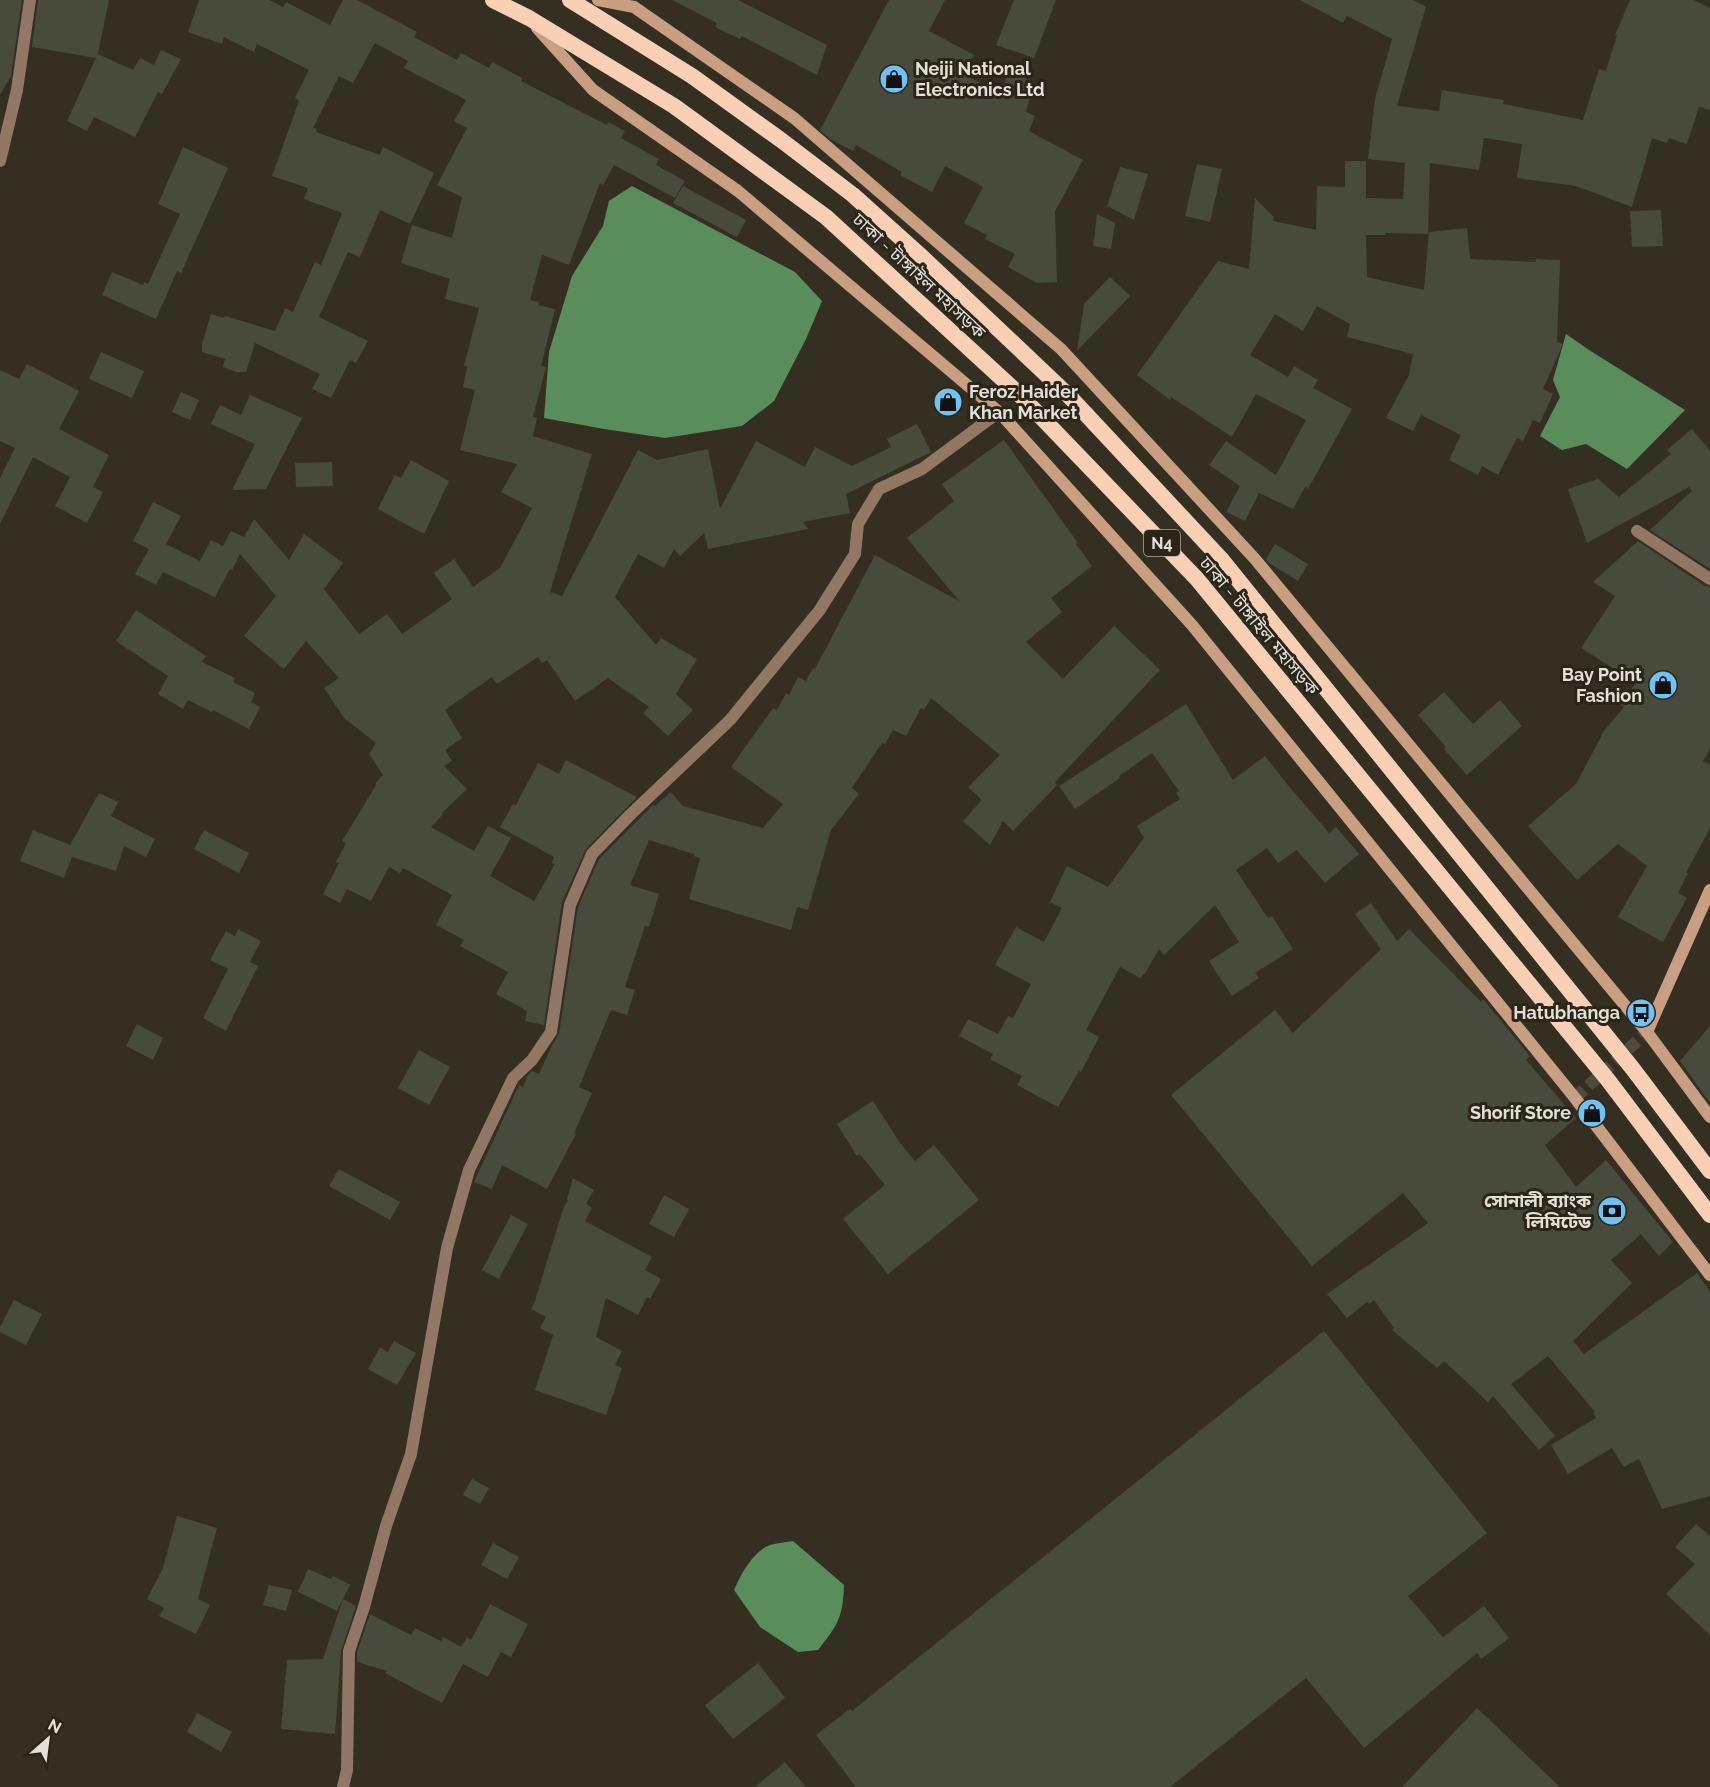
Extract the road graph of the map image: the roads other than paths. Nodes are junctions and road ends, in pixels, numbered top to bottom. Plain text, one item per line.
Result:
1 (30, 0) edge
2 (492, 0) edge
3 (570, 0) edge
4 (598, 0) edge
5 (529, 18) junction
6 (0, 161) edge
7 (999, 412) junction
8 (1637, 531) dead end
9 (1710, 579) edge
10 (1710, 890) edge
11 (1647, 1032) junction
12 (1710, 1117) edge
13 (1710, 1170) edge
14 (1710, 1215) edge
15 (1710, 1275) edge
16 (343, 1787) edge

1 - 6 street
2 - 5 highway, ঢাকা - টাঙ্গাইল মহাসড়ক / N4
3 - 13 highway, ঢাকা - টাঙ্গাইল মহাসড়ক / N4
4 - 11 main road
5 - 7 main road
5 - 14 highway, ঢাকা - টাঙ্গাইল মহাসড়ক / N4
7 - 15 main road
7 - 16 street
8 - 9 street
10 - 11 main road
11 - 12 main road

